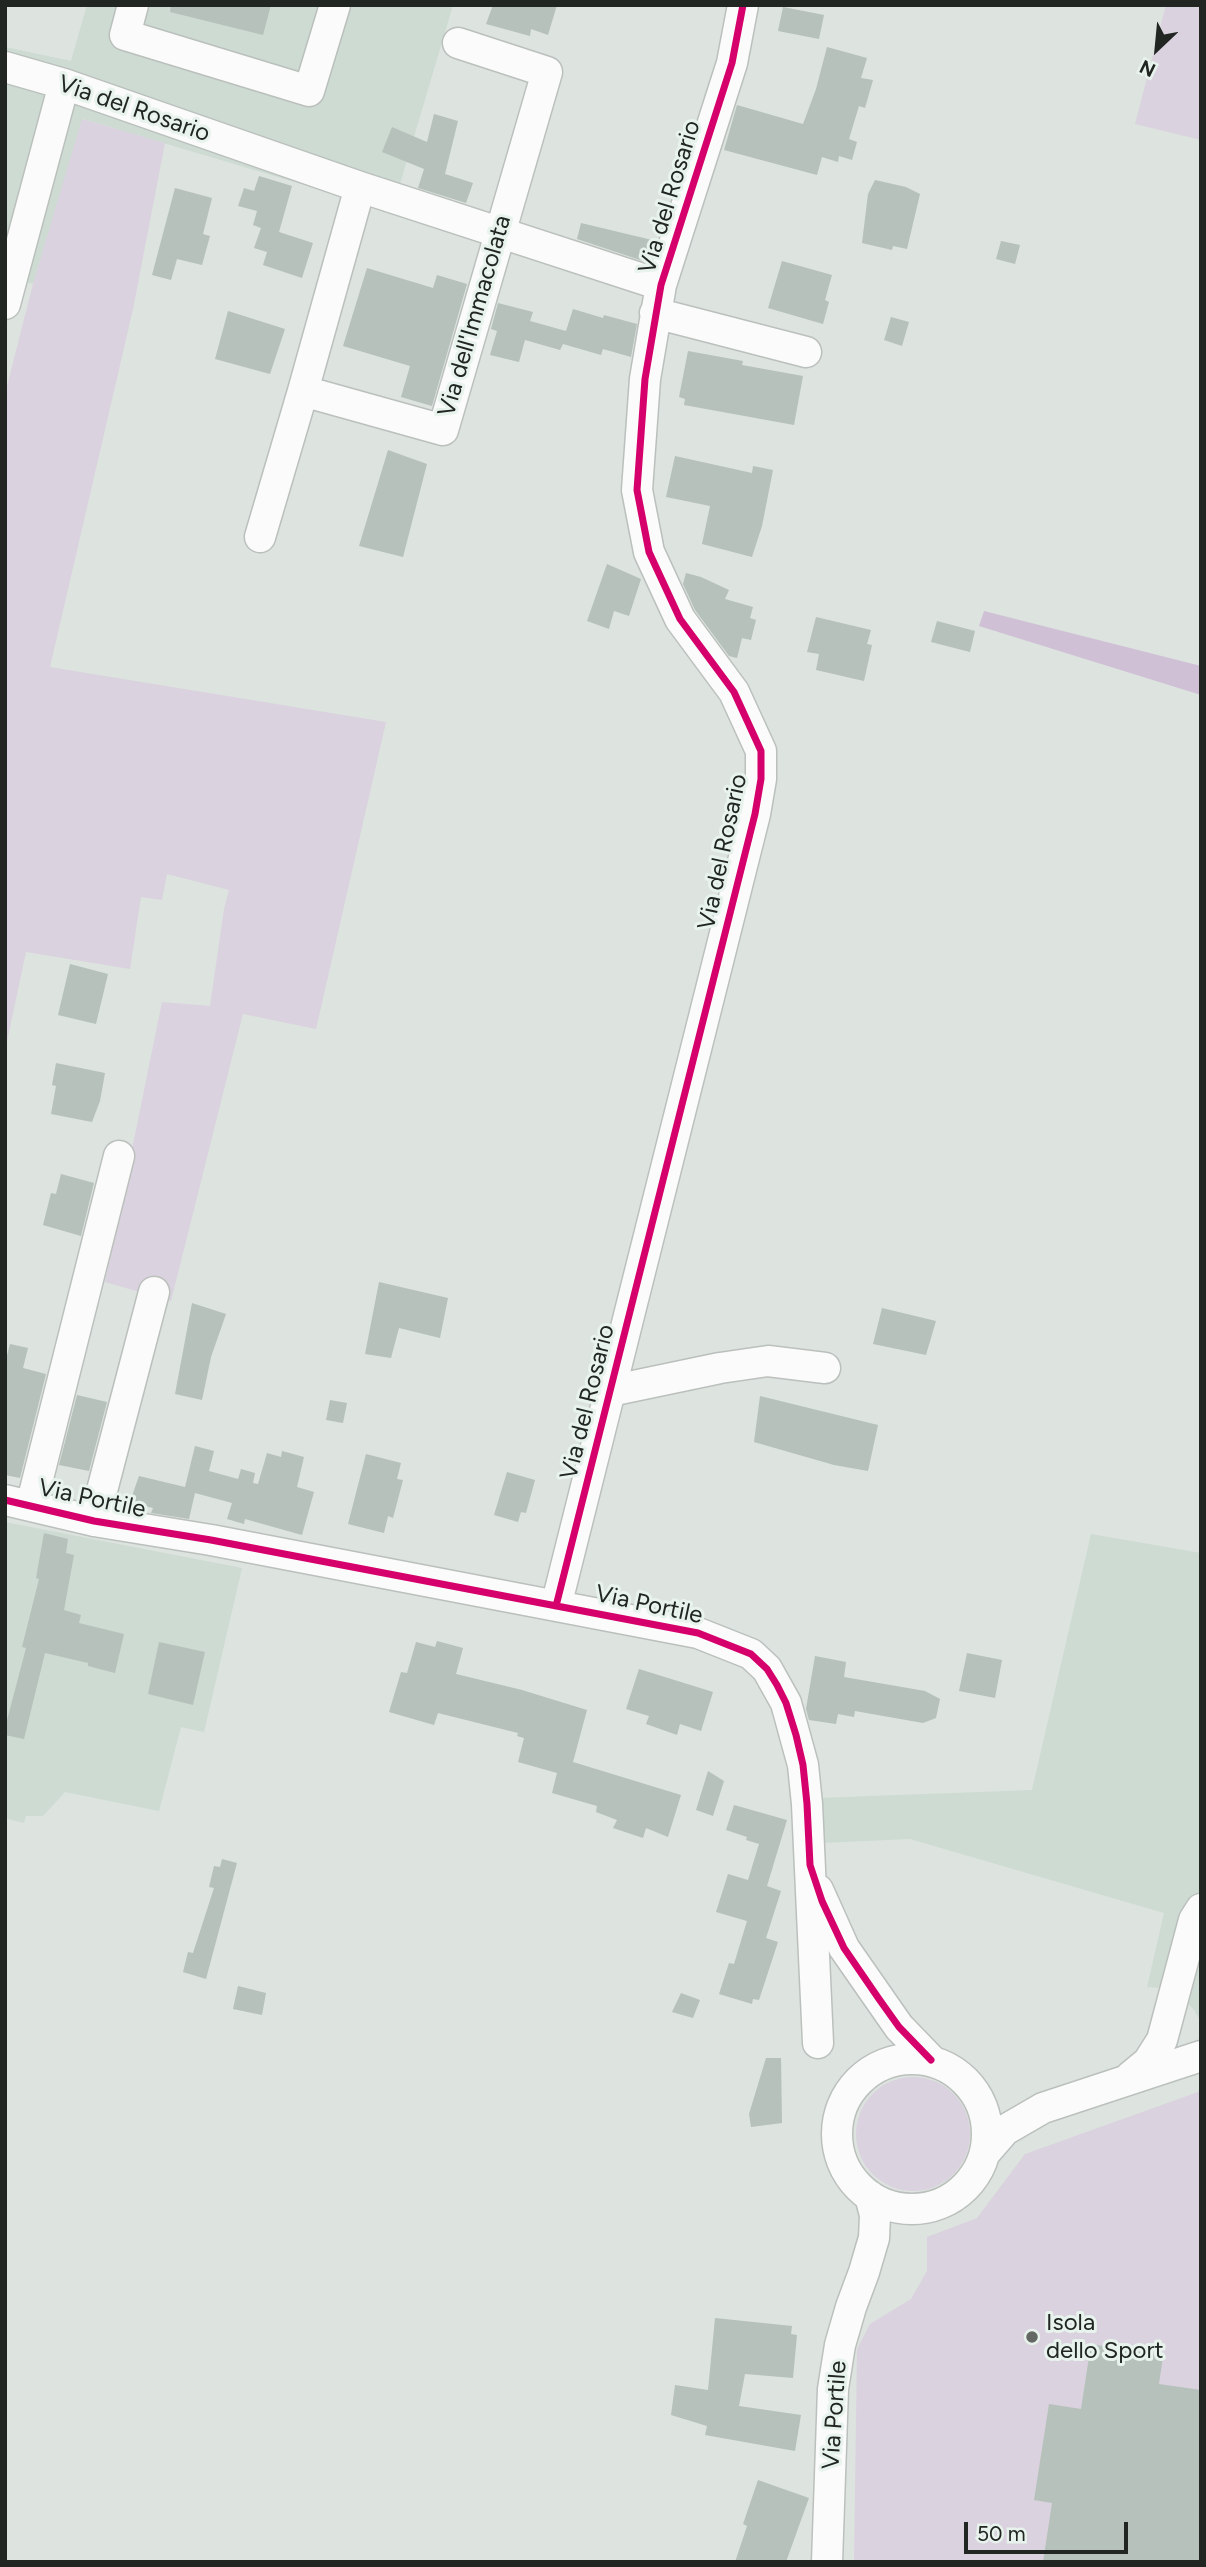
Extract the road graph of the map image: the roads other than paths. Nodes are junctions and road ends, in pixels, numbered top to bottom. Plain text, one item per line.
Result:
1 (133, 5) edge
2 (335, 5) edge
3 (743, 5) edge
4 (458, 43) dead end
5 (5, 67) edge
6 (64, 84) junction
7 (360, 187) junction
8 (499, 232) junction
9 (659, 299) junction
10 (5, 304) edge
11 (806, 352) dead end
12 (303, 391) junction
13 (260, 537) dead end
14 (120, 1156) dead end
15 (154, 1292) dead end
16 (825, 1368) dead end
17 (610, 1391) junction
18 (18, 1503) edge
19 (94, 1521) junction
20 (556, 1606) junction
21 (810, 1864) junction
22 (1201, 1909) edge
23 (879, 1999) junction
24 (1170, 2015) junction
25 (818, 2043) dead end
26 (1201, 2054) edge
27 (931, 2060) junction
28 (873, 2069) junction
29 (1126, 2080) junction
30 (977, 2097) junction
31 (1043, 2108) junction
32 (985, 2153) junction
33 (870, 2196) junction
34 (920, 2209) junction
35 (864, 2273) junction
36 (827, 2562) edge

1 - 2 street
3 - 9 street, Via del Rosario
4 - 8 street, Via dell'Immacolata
5 - 6 street, Via del Rosario
6 - 7 street, Via del Rosario
6 - 10 street
7 - 8 street, Via del Rosario
7 - 12 street
8 - 9 street, Via del Rosario
8 - 12 street, Via dell'Immacolata
9 - 11 street
9 - 17 street, Via del Rosario
12 - 13 street
14 - 18 street
15 - 19 street
16 - 17 street
17 - 20 street, Via del Rosario
18 - 19 street, Via Portile
19 - 20 street, Via Portile
20 - 21 street, Via Portile
21 - 23 street, Via Portile
21 - 25 street, Via Portile
22 - 24 street
23 - 27 street, Via Portile
23 - 28 street, Via Portile
24 - 26 street
24 - 29 street
26 - 29 street
27 - 28 street
27 - 30 street
28 - 33 street
29 - 31 street
30 - 31 street
30 - 32 street
31 - 32 street
32 - 34 street
33 - 34 street
33 - 35 street, Via Portile
34 - 35 street, Via Portile
35 - 36 street, Via Portile

